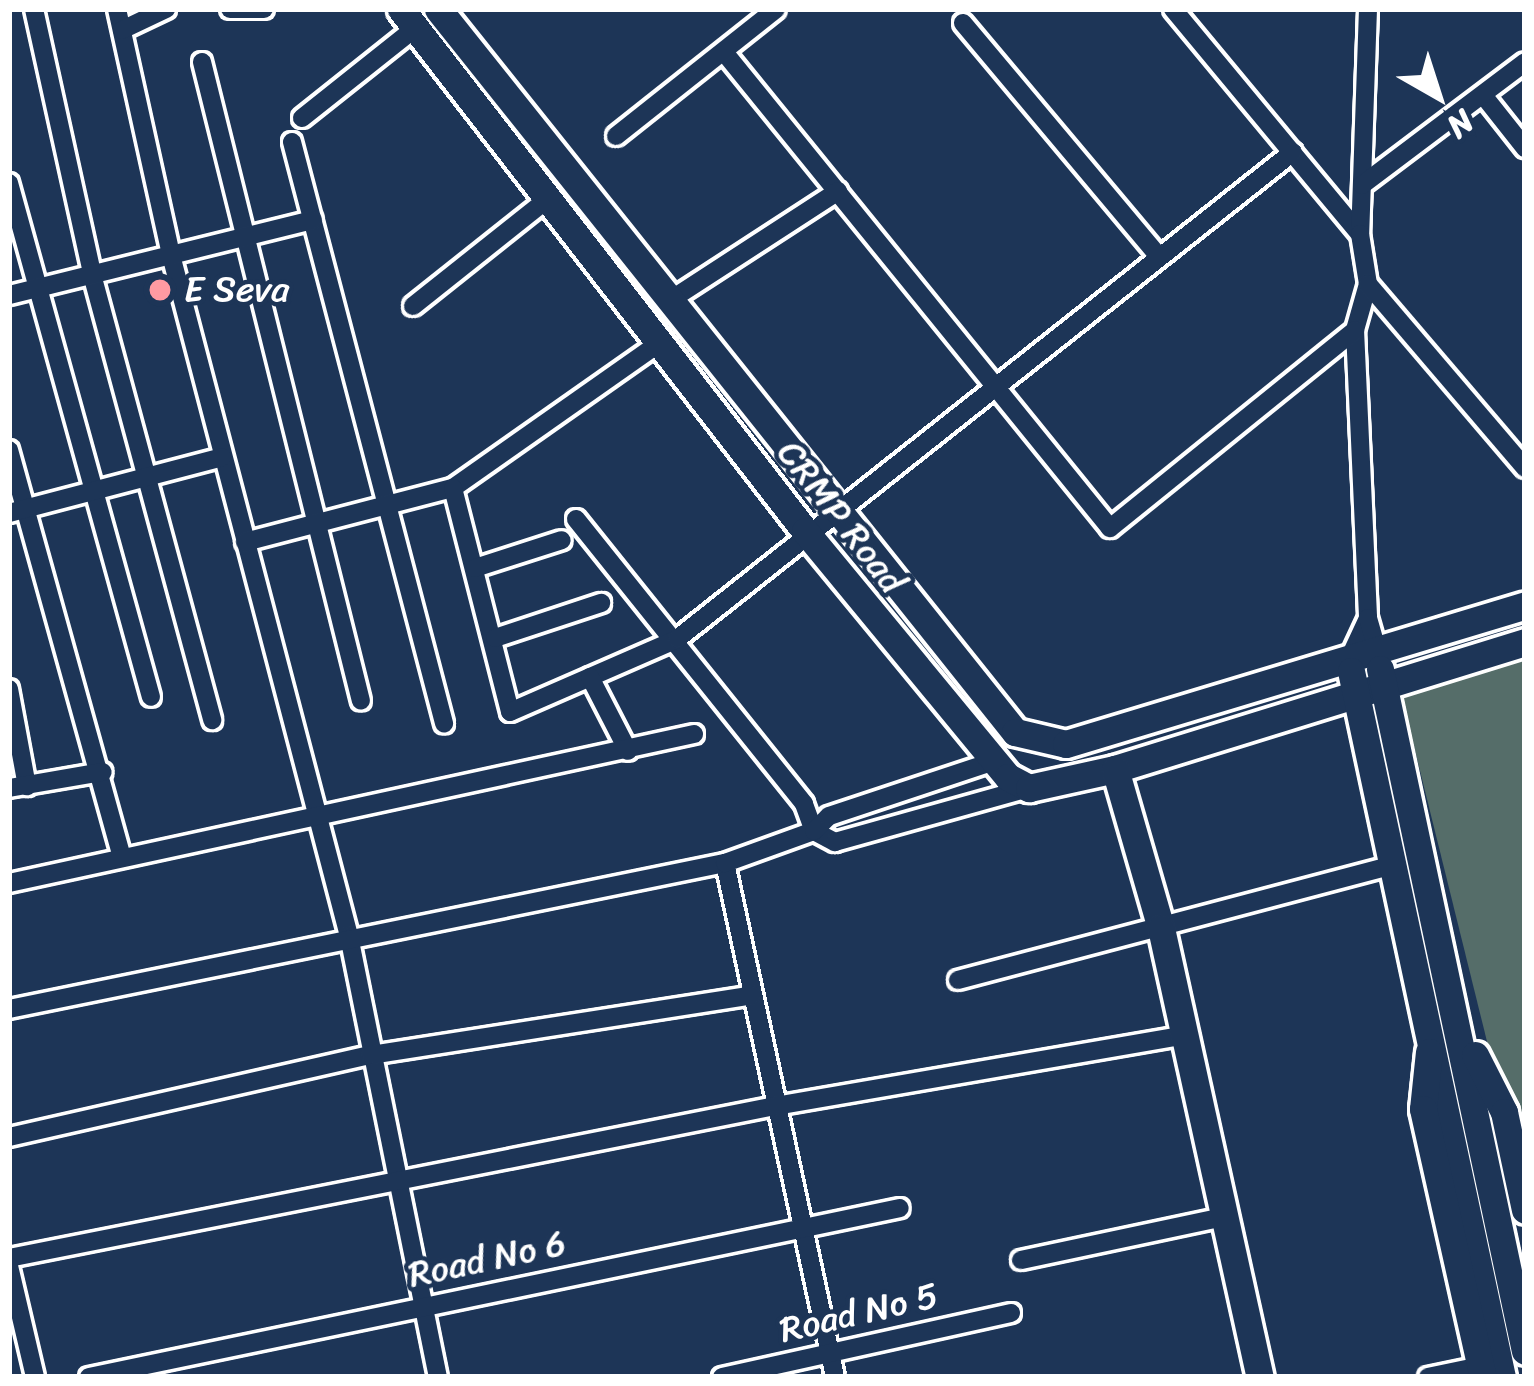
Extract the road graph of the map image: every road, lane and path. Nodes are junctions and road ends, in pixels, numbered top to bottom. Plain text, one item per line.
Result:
1 (34, 9) edge
2 (117, 9) edge
3 (166, 9) edge
4 (230, 9) edge
5 (264, 9) edge
6 (438, 9) edge
7 (776, 9) edge
8 (1173, 9) edge
9 (1368, 9) edge
10 (408, 18) edge
11 (963, 23) dead end
12 (122, 30) junction
13 (724, 52) junction
14 (202, 62) dead end
15 (1525, 62) edge
16 (1483, 95) junction
17 (302, 118) dead end
18 (616, 136) dead end
19 (292, 142) dead end
20 (1525, 148) edge
21 (1293, 152) junction
22 (9, 183) edge
23 (1362, 185) junction
24 (838, 191) junction
25 (550, 197) junction
26 (313, 220) junction
27 (1360, 234) junction
28 (243, 238) junction
29 (171, 255) junction
30 (1158, 255) junction
31 (93, 278) junction
32 (1368, 284) junction
33 (38, 288) junction
34 (9, 295) edge
35 (672, 299) junction
36 (413, 306) dead end
37 (1355, 330) junction
38 (659, 343) junction
39 (995, 384) junction
40 (9, 450) edge
41 (222, 457) junction
42 (1525, 469) edge
43 (148, 476) junction
44 (453, 488) junction
45 (91, 490) junction
46 (390, 503) junction
47 (839, 505) junction
48 (16, 512) edge
49 (576, 519) dead end
50 (320, 521) junction
51 (805, 531) junction
52 (562, 540) dead end
53 (244, 542) junction
54 (476, 568) junction
55 (601, 602) dead end
56 (1525, 605) edge
57 (1368, 618) junction
58 (495, 638) junction
59 (676, 639) junction
60 (1525, 642) edge
61 (1378, 652) junction
62 (1349, 659) junction
63 (590, 676) junction
64 (1368, 686) junction
65 (9, 689) edge
66 (151, 698) dead end
67 (361, 701) dead end
68 (212, 720) dead end
69 (444, 723) dead end
70 (694, 734) dead end
71 (628, 751) junction
72 (991, 762) junction
73 (1115, 769) junction
74 (103, 772) junction
75 (18, 787) edge
76 (1029, 788) junction
77 (317, 814) junction
78 (814, 831) junction
79 (122, 858) junction
80 (725, 863) junction
81 (1394, 865) junction
82 (9, 883) edge
83 (1161, 928) junction
84 (349, 936) junction
85 (958, 980) dead end
86 (752, 995) junction
87 (9, 1009) edge
88 (1445, 1028) junction
89 (1181, 1036) junction
90 (371, 1055) junction
91 (1453, 1064) junction
92 (775, 1106) junction
93 (9, 1137) edge
94 (400, 1180) junction
95 (900, 1208) dead end
96 (1525, 1210) edge
97 (1222, 1217) junction
98 (801, 1228) junction
99 (1021, 1260) dead end
100 (9, 1262) edge
101 (424, 1305) junction
102 (1010, 1313) dead end
103 (1525, 1351) edge
104 (830, 1354) junction
105 (1488, 1373) edge
106 (35, 1377) edge
107 (89, 1377) edge
108 (438, 1377) edge
109 (722, 1377) edge
110 (835, 1377) edge
111 (1260, 1377) edge
112 (1428, 1377) edge

1 - 31 street
2 - 12 street
3 - 12 street
4 - 5 street
6 - 35 main road, CRMP Road
7 - 13 street
8 - 21 street
9 - 23 street
10 - 17 street
10 - 25 main road, CRMP Road
11 - 30 street
12 - 29 street
13 - 18 street
13 - 24 street
14 - 28 street
15 - 16 street
16 - 20 street
16 - 23 street
19 - 26 street
21 - 27 street
21 - 30 street
22 - 33 street
23 - 27 street
24 - 35 street
24 - 39 street
25 - 36 street
25 - 38 main road, CRMP Road
26 - 28 street
26 - 46 street
27 - 32 street
28 - 29 street
28 - 50 street
29 - 31 street
29 - 41 street
30 - 39 street
31 - 33 street
31 - 43 street
32 - 37 street
32 - 42 street
33 - 34 street
33 - 45 street
35 - 47 main road, CRMP Road
37 - 39 street
37 - 57 street
38 - 44 street
38 - 51 main road, CRMP Road
39 - 47 street
40 - 48 street
41 - 43 street
41 - 53 street
43 - 45 street
43 - 68 street
44 - 46 street
44 - 54 street
45 - 48 street
45 - 66 street
46 - 50 street
46 - 69 street
47 - 51 street
47 - 62 main road, CRMP Road
48 - 74 street
49 - 59 street
50 - 53 street
50 - 67 street
51 - 59 street
51 - 72 main road, CRMP Road
52 - 54 street
53 - 77 street
54 - 58 street
55 - 58 street
56 - 61 main road, CRMP Road
57 - 61 street
57 - 62 street
58 - 63 street
59 - 63 street
59 - 78 street
60 - 64 main road
61 - 62 main road, CRMP Road
61 - 64 main road
62 - 64 main road
63 - 71 street
64 - 73 main road
64 - 81 main road
64 - 88 main road
65 - 75 street
70 - 71 street
71 - 77 street
72 - 76 main road, CRMP Road
72 - 78 street
73 - 76 main road
73 - 83 main road
74 - 75 street
74 - 79 street
76 - 78 street
77 - 79 street
77 - 84 street
78 - 80 street
79 - 82 street
80 - 84 street
80 - 86 street
81 - 83 street
81 - 88 main road
83 - 85 street
83 - 89 main road
84 - 87 street
84 - 90 street
86 - 90 street
86 - 92 street
88 - 91 main road
88 - 96 main road
88 - 105 main road
89 - 92 street
89 - 97 main road
90 - 93 street
90 - 94 street
91 - 103 main road
91 - 105 main road
92 - 94 street
92 - 98 street
94 - 100 street
94 - 101 street
95 - 98 street, Road No 6
97 - 99 street
97 - 111 main road
98 - 101 street, Road No 6
98 - 104 street
100 - 106 street
101 - 107 street, Road No 6
101 - 108 street
102 - 104 street, Road No 5
104 - 109 street, Road No 5
104 - 110 street
105 - 112 street

